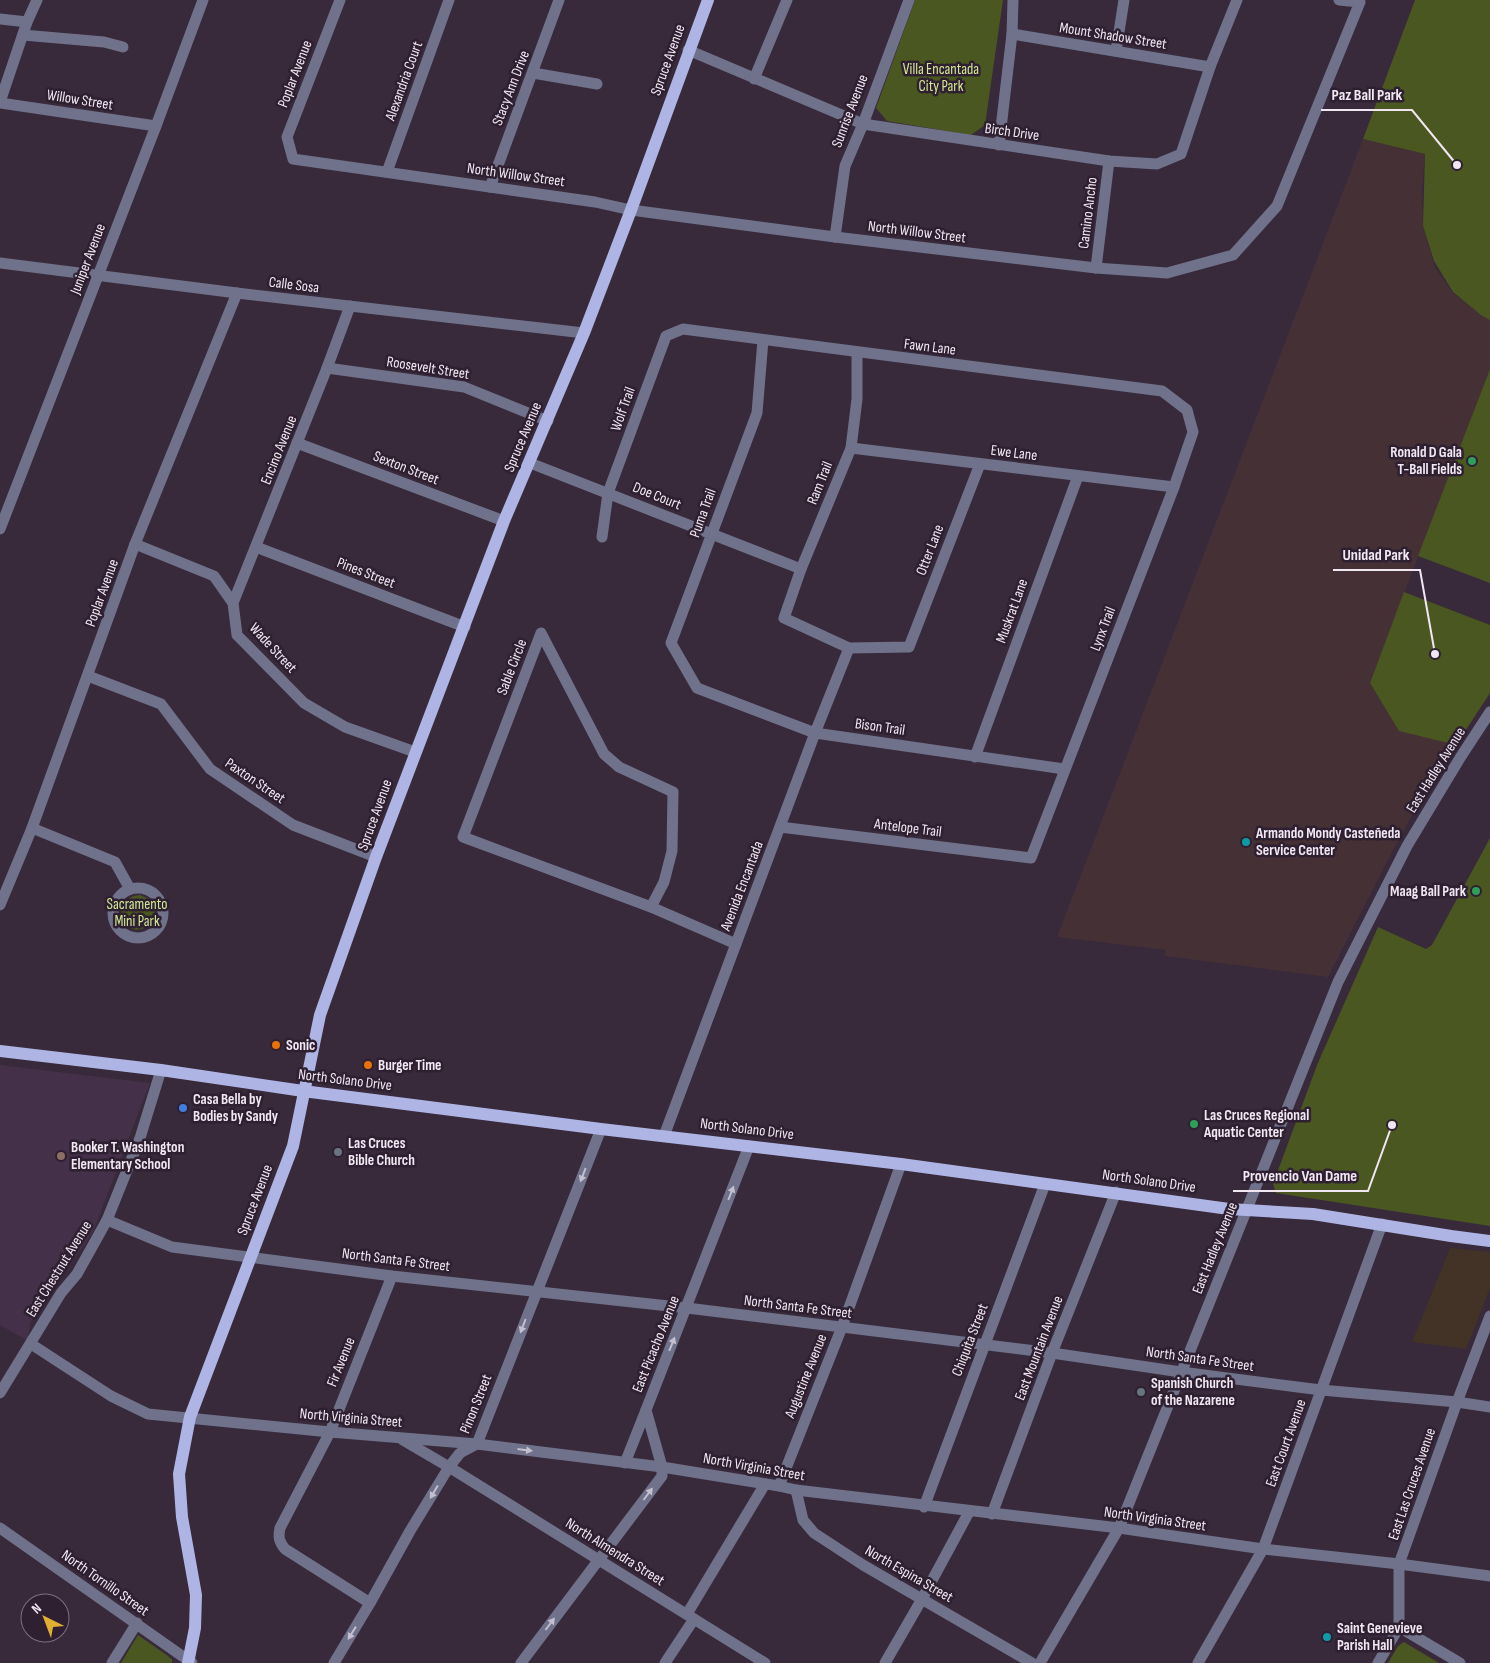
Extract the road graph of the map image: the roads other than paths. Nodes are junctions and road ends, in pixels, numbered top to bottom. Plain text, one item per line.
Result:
1 (37, 0) edge
2 (203, 0) edge
3 (340, 0) edge
4 (449, 0) edge
5 (559, 0) edge
6 (708, 0) edge
7 (787, 0) edge
8 (908, 0) edge
9 (1013, 0) edge
10 (1124, 0) edge
11 (1237, 0) edge
12 (1339, 0) edge
13 (0, 19) edge
14 (27, 22) junction
15 (1012, 34) junction
16 (23, 35) junction
17 (123, 47) dead end
18 (688, 50) junction
19 (1116, 51) junction
20 (1210, 66) junction
21 (533, 74) junction
22 (754, 79) junction
23 (597, 84) dead end
24 (0, 102) edge
25 (863, 124) junction
26 (156, 126) junction
27 (999, 145) junction
28 (293, 159) joint
29 (1109, 161) junction
30 (387, 172) junction
31 (490, 187) junction
32 (631, 210) junction
33 (835, 237) junction
34 (0, 263) edge
35 (1096, 268) junction
36 (98, 275) junction
37 (237, 293) junction
38 (350, 306) junction
39 (584, 333) junction
40 (666, 336) joint
41 (763, 340) junction
42 (857, 352) junction
43 (327, 368) junction
44 (1188, 410) joint
45 (548, 421) junction
46 (297, 443) junction
47 (851, 448) junction
48 (530, 463) junction
49 (980, 464) junction
50 (1078, 476) junction
51 (1174, 487) junction
52 (608, 493) junction
53 (504, 521) junction
54 (0, 529) edge
55 (711, 534) junction
56 (602, 537) dead end
57 (135, 544) junction
58 (256, 546) junction
59 (801, 569) junction
60 (233, 603) junction
61 (465, 627) junction
62 (849, 648) junction
63 (88, 676) junction
64 (697, 688) joint
65 (1490, 712) edge
66 (815, 733) junction
67 (415, 752) junction
68 (975, 756) junction
69 (1064, 769) junction
70 (780, 827) junction
71 (32, 828) junction
72 (376, 857) junction
73 (1031, 858) joint
74 (130, 889) junction
75 (0, 905) edge
76 (651, 907) junction
77 (736, 944) junction
78 (0, 1051) edge
79 (161, 1070) junction
80 (304, 1091) junction
81 (600, 1130) junction
82 (664, 1136) junction
83 (749, 1146) junction
84 (901, 1164) junction
85 (1045, 1184) junction
86 (1116, 1192) junction
87 (1247, 1209) junction
88 (107, 1220) junction
89 (1382, 1224) junction
90 (1490, 1241) edge
91 (251, 1257) junction
92 (392, 1276) junction
93 (537, 1291) junction
94 (686, 1308) junction
95 (1490, 1316) edge
96 (842, 1327) junction
97 (31, 1344) junction
98 (984, 1344) junction
99 (1052, 1353) junction
100 (1181, 1372) junction
101 (1321, 1390) junction
102 (0, 1393) edge
103 (1457, 1402) junction
104 (1490, 1407) edge
105 (646, 1410) junction
106 (190, 1417) junction
107 (330, 1432) junction
108 (399, 1438) junction
109 (477, 1444) junction
110 (626, 1463) junction
111 (449, 1467) junction
112 (662, 1467) junction
113 (765, 1484) junction
114 (779, 1486) junction
115 (796, 1490) junction
116 (924, 1506) junction
117 (969, 1512) junction
118 (992, 1514) junction
119 (0, 1528) edge
120 (1118, 1528) junction
121 (1263, 1549) junction
122 (599, 1559) junction
123 (1399, 1564) junction
124 (1490, 1576) edge
125 (922, 1599) junction
126 (370, 1603) junction
127 (690, 1617) junction
128 (137, 1624) junction
129 (1399, 1627) junction
130 (189, 1662) edge
131 (112, 1663) edge
132 (334, 1663) edge
133 (521, 1663) edge
134 (665, 1663) edge
135 (765, 1663) edge
136 (885, 1663) edge
137 (1032, 1663) edge
138 (1040, 1663) edge
139 (1198, 1663) edge
140 (1378, 1663) edge
141 (1460, 1663) edge

1 - 14 street
2 - 26 street, Juniper Avenue
3 - 28 street, Poplar Avenue
4 - 30 street, Alexandria Court
5 - 21 street, Stacy Ann Drive
6 - 18 main road, Spruce Avenue
7 - 22 street
8 - 25 street, Sunrise Avenue
9 - 15 street
10 - 19 street
11 - 20 street, Birch Drive
12 - 35 street, North Willow Street
13 - 14 street
14 - 16 street
15 - 19 street, Mount Shadow Street
15 - 27 street
16 - 17 street
16 - 24 street
18 - 22 street, Birch Drive
18 - 32 main road, Spruce Avenue
19 - 20 street, Mount Shadow Street
20 - 29 street, Birch Drive
21 - 23 street
21 - 31 street, Stacy Ann Drive
22 - 25 street, Birch Drive
24 - 26 street, Willow Street
25 - 27 street, Birch Drive
25 - 33 street, Sunrise Avenue
26 - 36 street, Juniper Avenue
27 - 29 street, Birch Drive
28 - 30 street, North Willow Street
29 - 35 street, Camino Ancho
30 - 31 street, North Willow Street
31 - 32 street, North Willow Street
32 - 33 street, North Willow Street
32 - 39 main road, Spruce Avenue
33 - 35 street, North Willow Street
34 - 36 street, Calle Sosa
36 - 37 street, Calle Sosa
36 - 54 street, Juniper Avenue
37 - 38 street, Calle Sosa
37 - 57 street, Poplar Avenue
38 - 39 street, Calle Sosa
38 - 43 street, Encino Avenue
39 - 45 main road, Spruce Avenue
40 - 41 street, Fawn Lane
40 - 52 street, Wolf Trail
41 - 42 street, Fawn Lane
41 - 55 street, Puma Trail
42 - 44 street, Fawn Lane
42 - 47 street, Ram Trail
43 - 45 street, Roosevelt Street
43 - 46 street, Encino Avenue
44 - 51 street, Lynx Trail
45 - 48 main road, Spruce Avenue
46 - 53 street, Sexton Street
46 - 58 street, Encino Avenue
47 - 49 street, Ewe Lane
47 - 59 street, Ram Trail
48 - 52 street, Doe Court
48 - 53 main road, Spruce Avenue
49 - 50 street, Ewe Lane
49 - 62 street, Otter Lane
50 - 51 street, Ewe Lane
50 - 68 street, Muskrat Lane
51 - 69 street, Lynx Trail
52 - 55 street, Doe Court
52 - 56 street, Wolf Trail
53 - 61 main road, Spruce Avenue
55 - 59 street, Doe Court
55 - 64 street, Puma Trail
57 - 60 street, Wade Street
57 - 63 street, Poplar Avenue
58 - 60 street, Encino Avenue
58 - 61 street, Pines Street
59 - 62 street, Ram Trail
60 - 67 street, Wade Street
61 - 67 main road, Spruce Avenue
62 - 66 street, Avenida Encantada
63 - 71 street, Poplar Avenue
63 - 72 street, Paxton Street
64 - 66 street, Bison Trail
65 - 87 street, East Hadley Avenue
66 - 68 street, Bison Trail
66 - 70 street, Avenida Encantada
67 - 72 main road, Spruce Avenue
68 - 69 street, Bison Trail
69 - 73 street, Lynx Trail
70 - 73 street, Antelope Trail
70 - 77 street, Avenida Encantada
71 - 74 street
71 - 75 street, Poplar Avenue
72 - 80 main road, Spruce Avenue
74 - 74 street
76 - 76 street, Sable Circle
76 - 77 street, Sable Circle
77 - 82 street, Avenida Encantada
78 - 79 main road, North Solano Drive
79 - 80 main road, North Solano Drive
79 - 88 street, East Chestnut Avenue
80 - 81 main road, North Solano Drive
80 - 91 main road, Spruce Avenue
81 - 82 main road, North Solano Drive
81 -> 93 street, Pinon Street
82 - 83 main road, North Solano Drive
83 - 84 main road, North Solano Drive
94 -> 83 street, East Picacho Avenue
84 - 85 main road, North Solano Drive
84 - 96 street, Augustine Avenue
85 - 86 main road, North Solano Drive
85 - 98 street, Chiquita Street
86 - 87 main road, North Solano Drive
86 - 99 street, East Mountain Avenue
87 - 89 main road, North Solano Drive
87 - 100 street, East Hadley Avenue
88 - 91 street, North Santa Fe Street
88 - 97 street, East Chestnut Avenue
89 - 90 main road, North Solano Drive
89 - 101 street, East Court Avenue
91 - 92 street, North Santa Fe Street
91 - 106 main road, Spruce Avenue
92 - 93 street, North Santa Fe Street
92 - 107 street, Fir Avenue
93 - 94 street, North Santa Fe Street
93 -> 109 street, Pinon Street
94 - 96 street, North Santa Fe Street
105 -> 94 street, East Picacho Avenue
95 - 103 street, East Las Cruces Avenue
96 - 98 street, North Santa Fe Street
96 - 114 street, Augustine Avenue
97 - 102 street, East Chestnut Avenue
97 - 106 street, North Virginia Street
98 - 99 street, North Santa Fe Street
98 - 116 street, Chiquita Street
99 - 100 street, North Santa Fe Street
99 - 118 street, East Mountain Avenue
100 - 101 street, North Santa Fe Street
100 - 120 street, East Hadley Avenue
101 - 103 street, North Santa Fe Street
101 - 121 street, East Court Avenue
103 - 104 street, North Santa Fe Street
103 - 123 street, East Las Cruces Avenue
105 - 110 street
105 - 112 street, East Picacho Avenue
106 - 107 street, North Virginia Street
106 - 130 main road, Spruce Avenue
107 - 108 street, North Virginia Street
107 - 126 street, Fir Avenue
108 - 109 street, North Virginia Street
108 - 111 street, North Almendra Street
109 -> 110 street, North Virginia Street
109 - 111 street, Pinon Street
110 - 112 street, North Virginia Street
111 - 122 street, North Almendra Street
111 -> 126 street, Pinon Street
112 - 113 street, North Virginia Street
122 -> 112 street
113 - 114 street, North Virginia Street
113 - 127 street
114 - 115 street, North Virginia Street
115 - 116 street, North Virginia Street
115 - 125 street, North Espina Street
116 - 117 street, North Virginia Street
117 - 118 street, North Virginia Street
117 - 125 street
118 - 120 street, North Virginia Street
119 - 128 street, North Tornillo Street
120 - 121 street, North Virginia Street
120 - 138 street, East Hadley Avenue
121 - 123 street, North Virginia Street
121 - 139 street, East Court Avenue
122 - 127 street, North Almendra Street
133 -> 122 street
123 - 124 street, North Virginia Street
123 - 129 street, East Las Cruces Avenue
125 - 136 street
125 - 137 street, North Espina Street
126 -> 132 street, Pinon Street
127 - 134 street
127 - 135 street, North Almendra Street
128 - 130 street, North Tornillo Street
128 - 131 street
129 - 140 street
129 - 141 street

